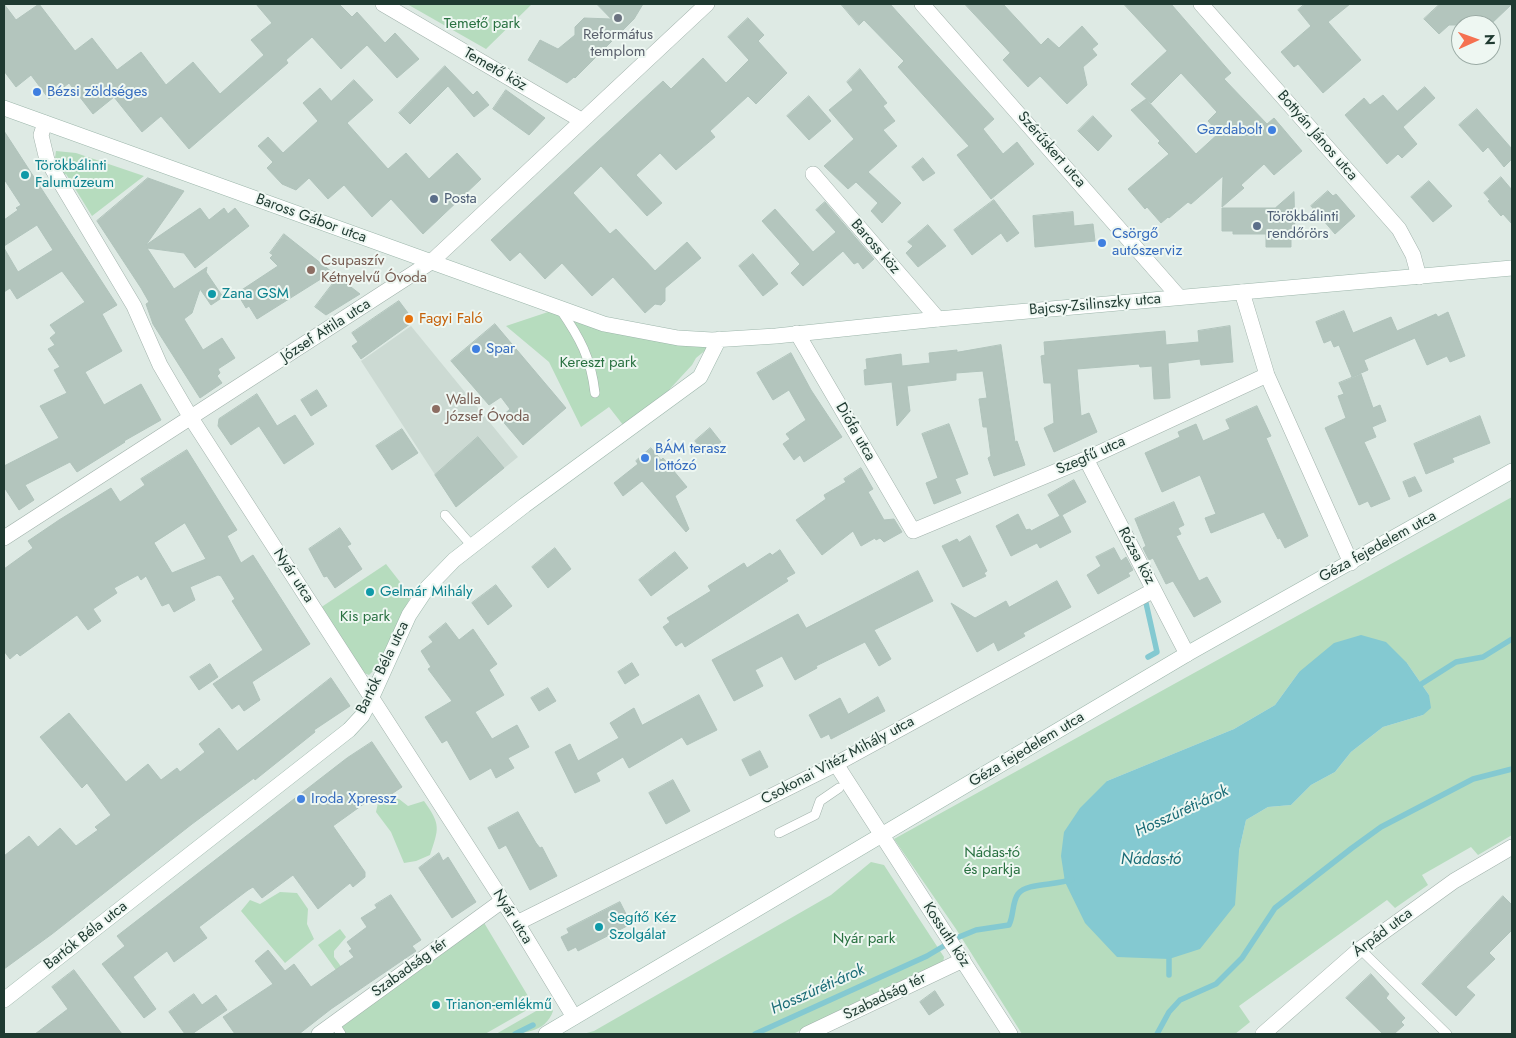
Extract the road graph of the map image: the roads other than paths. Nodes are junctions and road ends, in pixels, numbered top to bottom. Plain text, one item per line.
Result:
1 (383, 4) edge
2 (707, 4) edge
3 (922, 4) edge
4 (1201, 4) edge
5 (4, 108) edge
6 (581, 120) junction
7 (45, 122) junction
8 (813, 174) dead end
9 (431, 262) junction
10 (1512, 268) edge
11 (1418, 277) junction
12 (1242, 292) junction
13 (1179, 298) junction
14 (560, 308) junction
15 (938, 319) junction
16 (798, 333) junction
17 (678, 338) joint
18 (719, 339) junction
19 (1267, 375) junction
20 (595, 393) dead end
21 (191, 418) junction
22 (1086, 459) junction
23 (1512, 471) edge
24 (445, 515) dead end
25 (6, 531) edge
26 (913, 531) joint
27 (472, 546) junction
28 (1351, 563) junction
29 (1154, 590) junction
30 (1187, 654) junction
31 (371, 699) junction
32 (836, 764) junction
33 (839, 788) dead end
34 (779, 834) dead end
35 (883, 836) junction
36 (1512, 847) edge
37 (502, 901) junction
38 (517, 924) junction
39 (1360, 949) junction
40 (961, 957) junction
41 (4, 1000) edge
42 (574, 1017) junction
43 (337, 1029) edge
44 (319, 1034) edge
45 (546, 1034) edge
46 (807, 1034) edge
47 (1010, 1034) edge
48 (1264, 1034) edge
49 (1447, 1034) edge

1 - 6 street, Temető köz
2 - 6 street, József Attila utca
3 - 13 street, Szérűskert utca
4 - 11 street, Bottyán János utca
5 - 7 street, Baross Gábor utca
6 - 9 street, József Attila utca
7 - 9 street, Baross Gábor utca
7 - 21 street, Nyár utca
8 - 15 street, Baross köz
9 - 14 street, Baross Gábor utca
9 - 21 street, József Attila utca
10 - 11 street, Bajcsy-Zsilinszky utca
11 - 12 street, Bajcsy-Zsilinszky utca
12 - 13 street, Bajcsy-Zsilinszky utca
12 - 19 street
13 - 15 street, Bajcsy-Zsilinszky utca
14 - 17 street, Baross Gábor utca
14 - 20 lane
15 - 16 street, Bajcsy-Zsilinszky utca
16 - 18 street, Bajcsy-Zsilinszky utca
16 - 26 street, Diófa utca
17 - 18 street, Bajcsy-Zsilinszky utca
18 - 27 street, Bartók Béla utca
19 - 22 street, Szegfű utca
19 - 28 street
21 - 25 street, József Attila utca
21 - 31 street, Nyár utca
22 - 26 street, Szegfű utca
22 - 29 street, Rózsa köz
23 - 28 street, Géza fejedelem utca
24 - 27 lane
27 - 31 street, Bartók Béla utca
28 - 30 street, Géza fejedelem utca
29 - 30 street, Rózsa köz
29 - 32 street, Csokonai Vitéz Mihály utca
30 - 35 street, Géza fejedelem utca
31 - 37 street, Nyár utca
31 - 41 street, Bartók Béla utca
32 - 35 street, Kossuth köz
32 - 38 street, Csokonai Vitéz Mihály utca
33 - 34 lane
35 - 40 street, Kossuth köz
35 - 42 street, Géza fejedelem utca
36 - 39 street, Árpád utca
37 - 38 street, Nyár utca
37 - 43 street, Szabadság tér
38 - 42 street, Nyár utca
39 - 48 street, Árpád utca
39 - 49 lane
40 - 46 street, Szabadság tér
40 - 47 street, Kossuth köz
42 - 45 street, Géza fejedelem utca
43 - 44 street, Szabadság tér

